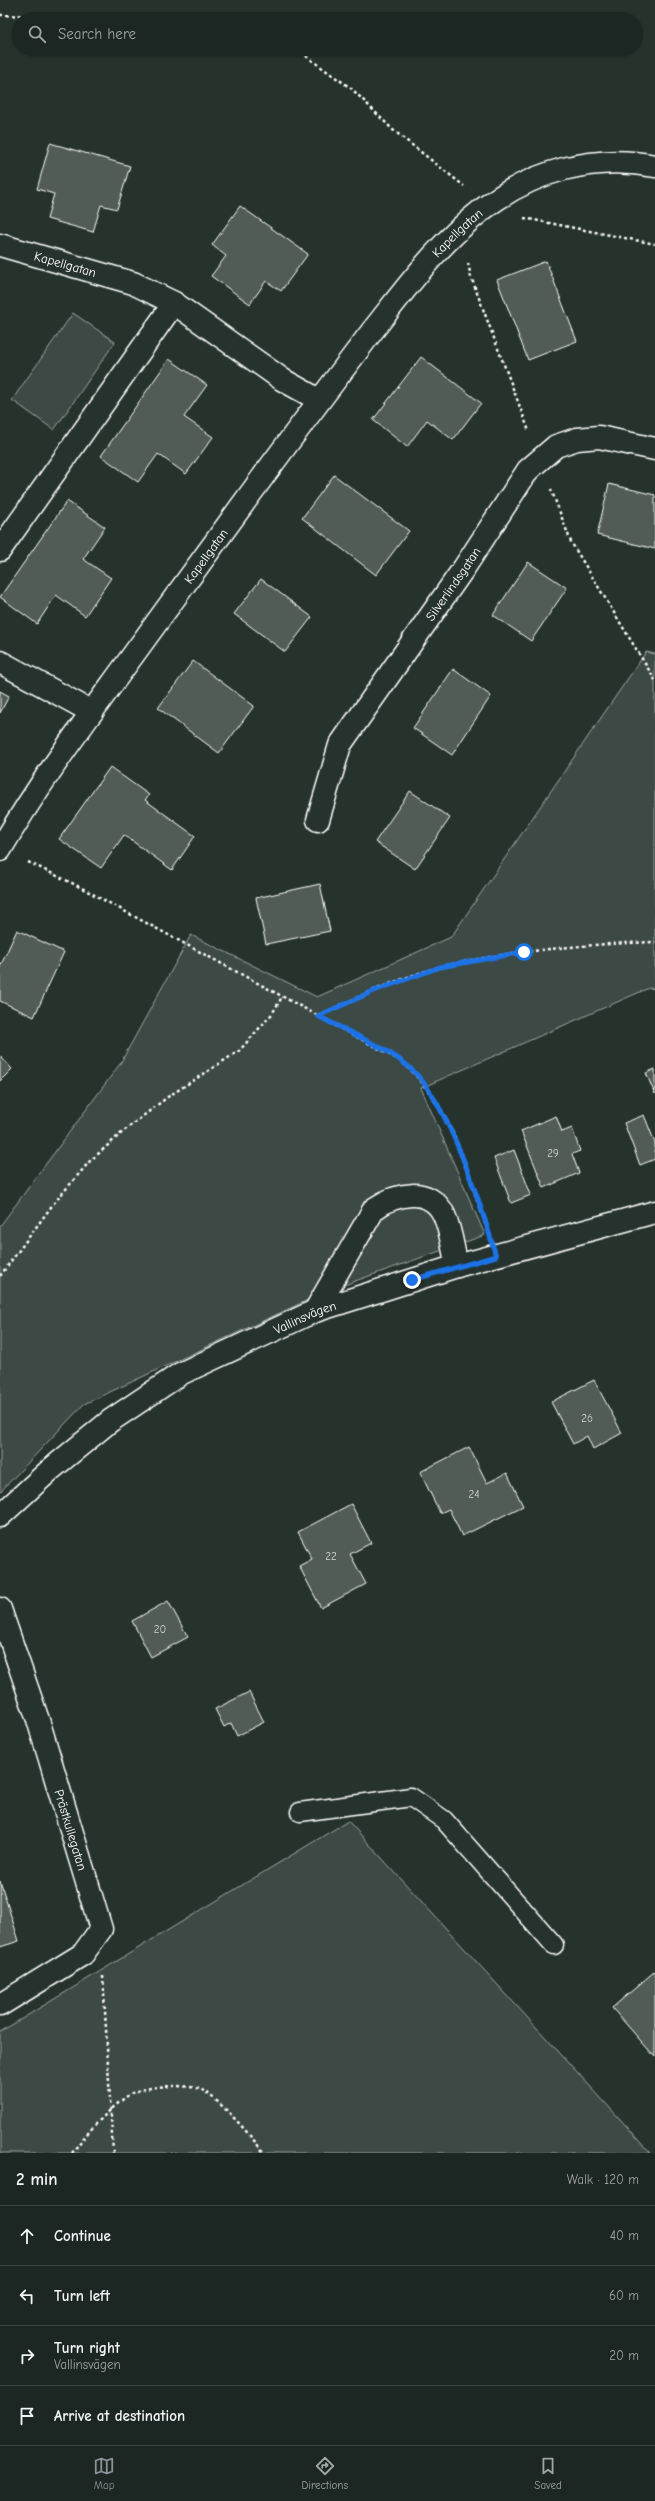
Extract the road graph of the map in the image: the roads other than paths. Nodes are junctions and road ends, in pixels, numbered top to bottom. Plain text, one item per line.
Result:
1 (655, 166) edge
2 (0, 245) edge
3 (174, 303) junction
4 (319, 400) junction
5 (655, 450) edge
6 (0, 550) edge
7 (0, 662) edge
8 (92, 712) junction
9 (318, 820) dead end
10 (0, 849) edge
11 (655, 1212) edge
12 (457, 1266) junction
13 (315, 1311) junction
14 (0, 1516) edge
15 (0, 1610) edge
16 (300, 1812) dead end
17 (554, 1945) dead end
18 (0, 2005) edge

1 - 4 street, Kapellgatan
2 - 3 street, Kapellgatan
3 - 4 street, Kapellgatan
3 - 6 street
4 - 8 street, Kapellgatan
5 - 9 street, Silverlindsgatan
7 - 8 street
8 - 10 street, Kapellgatan
11 - 12 street, Vallinsvägen
12 - 13 street, Vallinsvägen
12 - 13 street
13 - 14 street, Vallinsvägen
15 - 18 street, Prästkullegatan
16 - 17 lane

